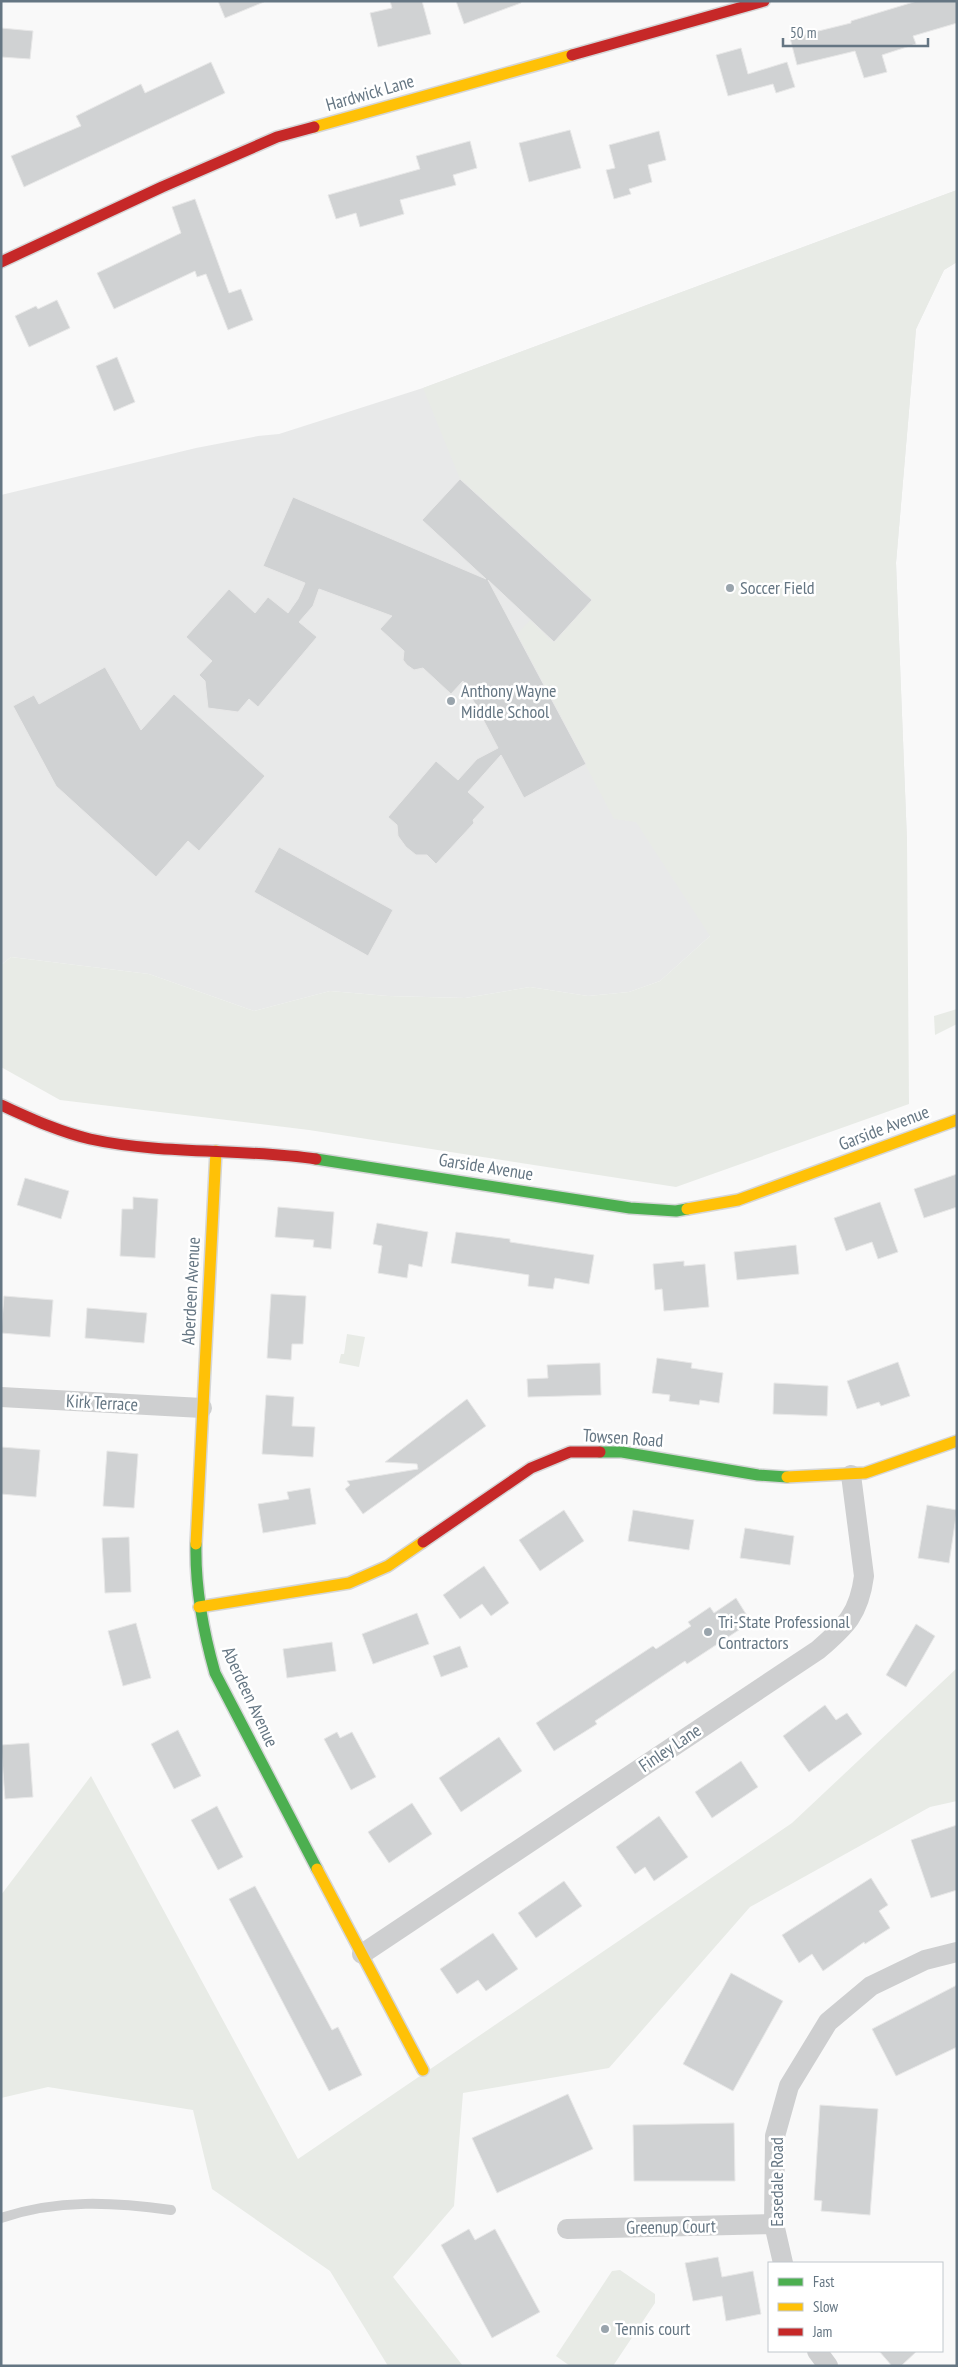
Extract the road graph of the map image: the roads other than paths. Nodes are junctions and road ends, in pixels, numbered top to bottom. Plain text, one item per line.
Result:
1 (764, 1) edge
2 (1, 262) edge
3 (1, 1105) edge
4 (957, 1120) edge
5 (216, 1151) junction
6 (1, 1397) edge
7 (202, 1408) junction
8 (957, 1441) edge
9 (851, 1475) junction
10 (199, 1607) junction
11 (957, 1952) edge
12 (362, 1954) junction
13 (423, 2070) dead end
14 (171, 2210) dead end
15 (1, 2218) edge
16 (774, 2224) junction
17 (567, 2229) dead end
18 (782, 2262) edge
19 (818, 2352) edge
20 (828, 2366) edge

1 - 2 street, Hardwick Lane
3 - 5 street, Garside Avenue
4 - 5 street, Garside Avenue
5 - 7 street, Aberdeen Avenue
6 - 7 street, Kirk Terrace
7 - 10 street, Aberdeen Avenue
8 - 9 street, Towsen Road
9 - 10 street, Towsen Road
9 - 12 street, Finley Lane
10 - 12 street, Aberdeen Avenue
11 - 16 street, Easedale Road
12 - 13 street, Aberdeen Avenue
14 - 15 lane
16 - 17 street, Greenup Court
16 - 18 street, Easedale Road
19 - 20 street

